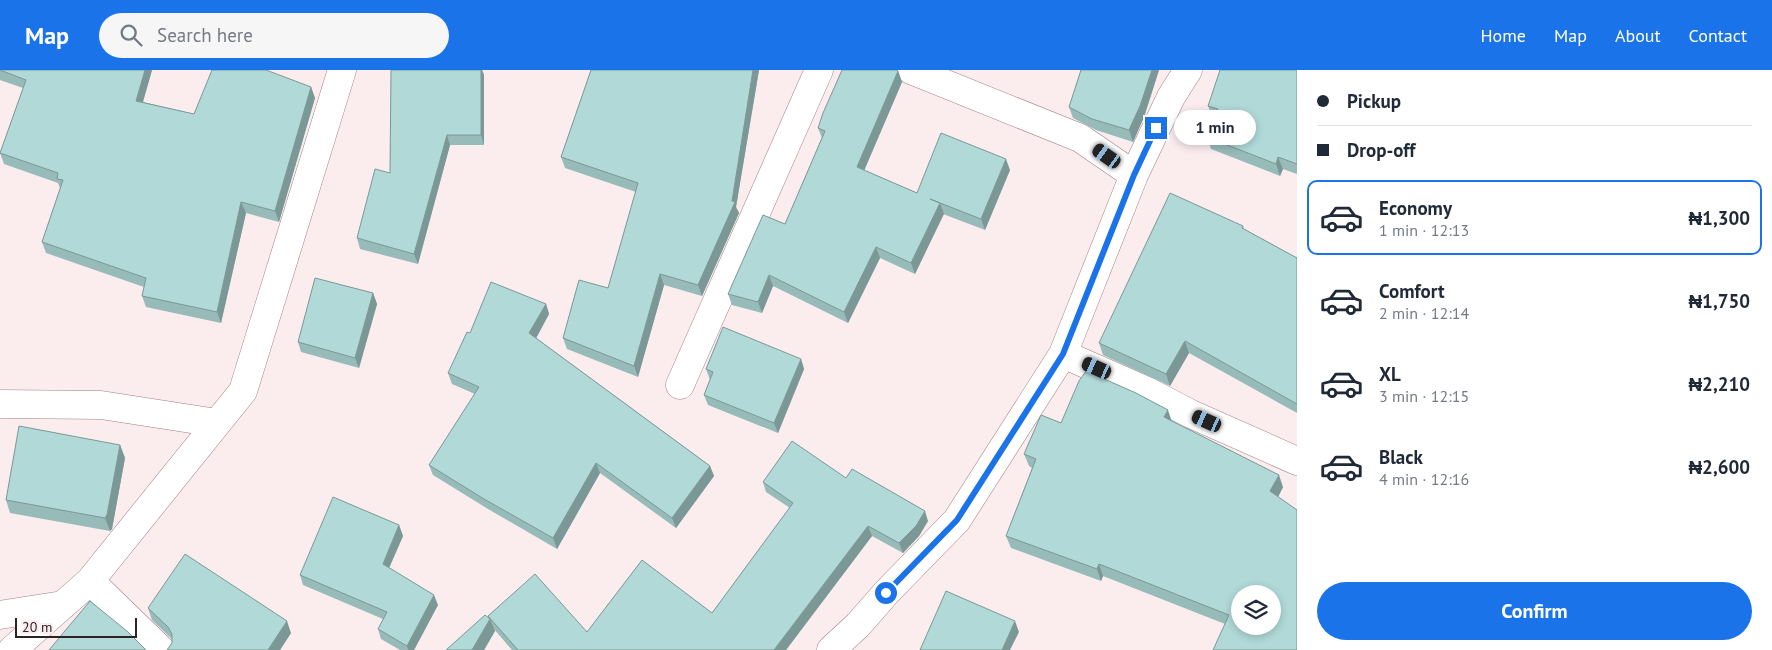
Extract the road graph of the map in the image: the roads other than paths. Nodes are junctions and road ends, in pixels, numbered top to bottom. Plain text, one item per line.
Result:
1 (342, 70) edge
2 (819, 70) edge
3 (911, 70) edge
4 (1188, 70) edge
5 (1134, 175) junction
6 (1063, 354) junction
7 (680, 385) dead end
8 (0, 404) edge
9 (217, 423) junction
10 (1297, 461) edge
11 (90, 581) junction
12 (63, 605) junction
13 (0, 615) edge
14 (12, 650) edge
15 (161, 650) edge
16 (831, 650) edge

1 - 9 street
2 - 7 street
3 - 5 street
4 - 5 street
5 - 6 street
6 - 10 street
6 - 16 street
8 - 9 street
9 - 11 street
11 - 12 street
11 - 15 street
12 - 13 street
12 - 14 street

